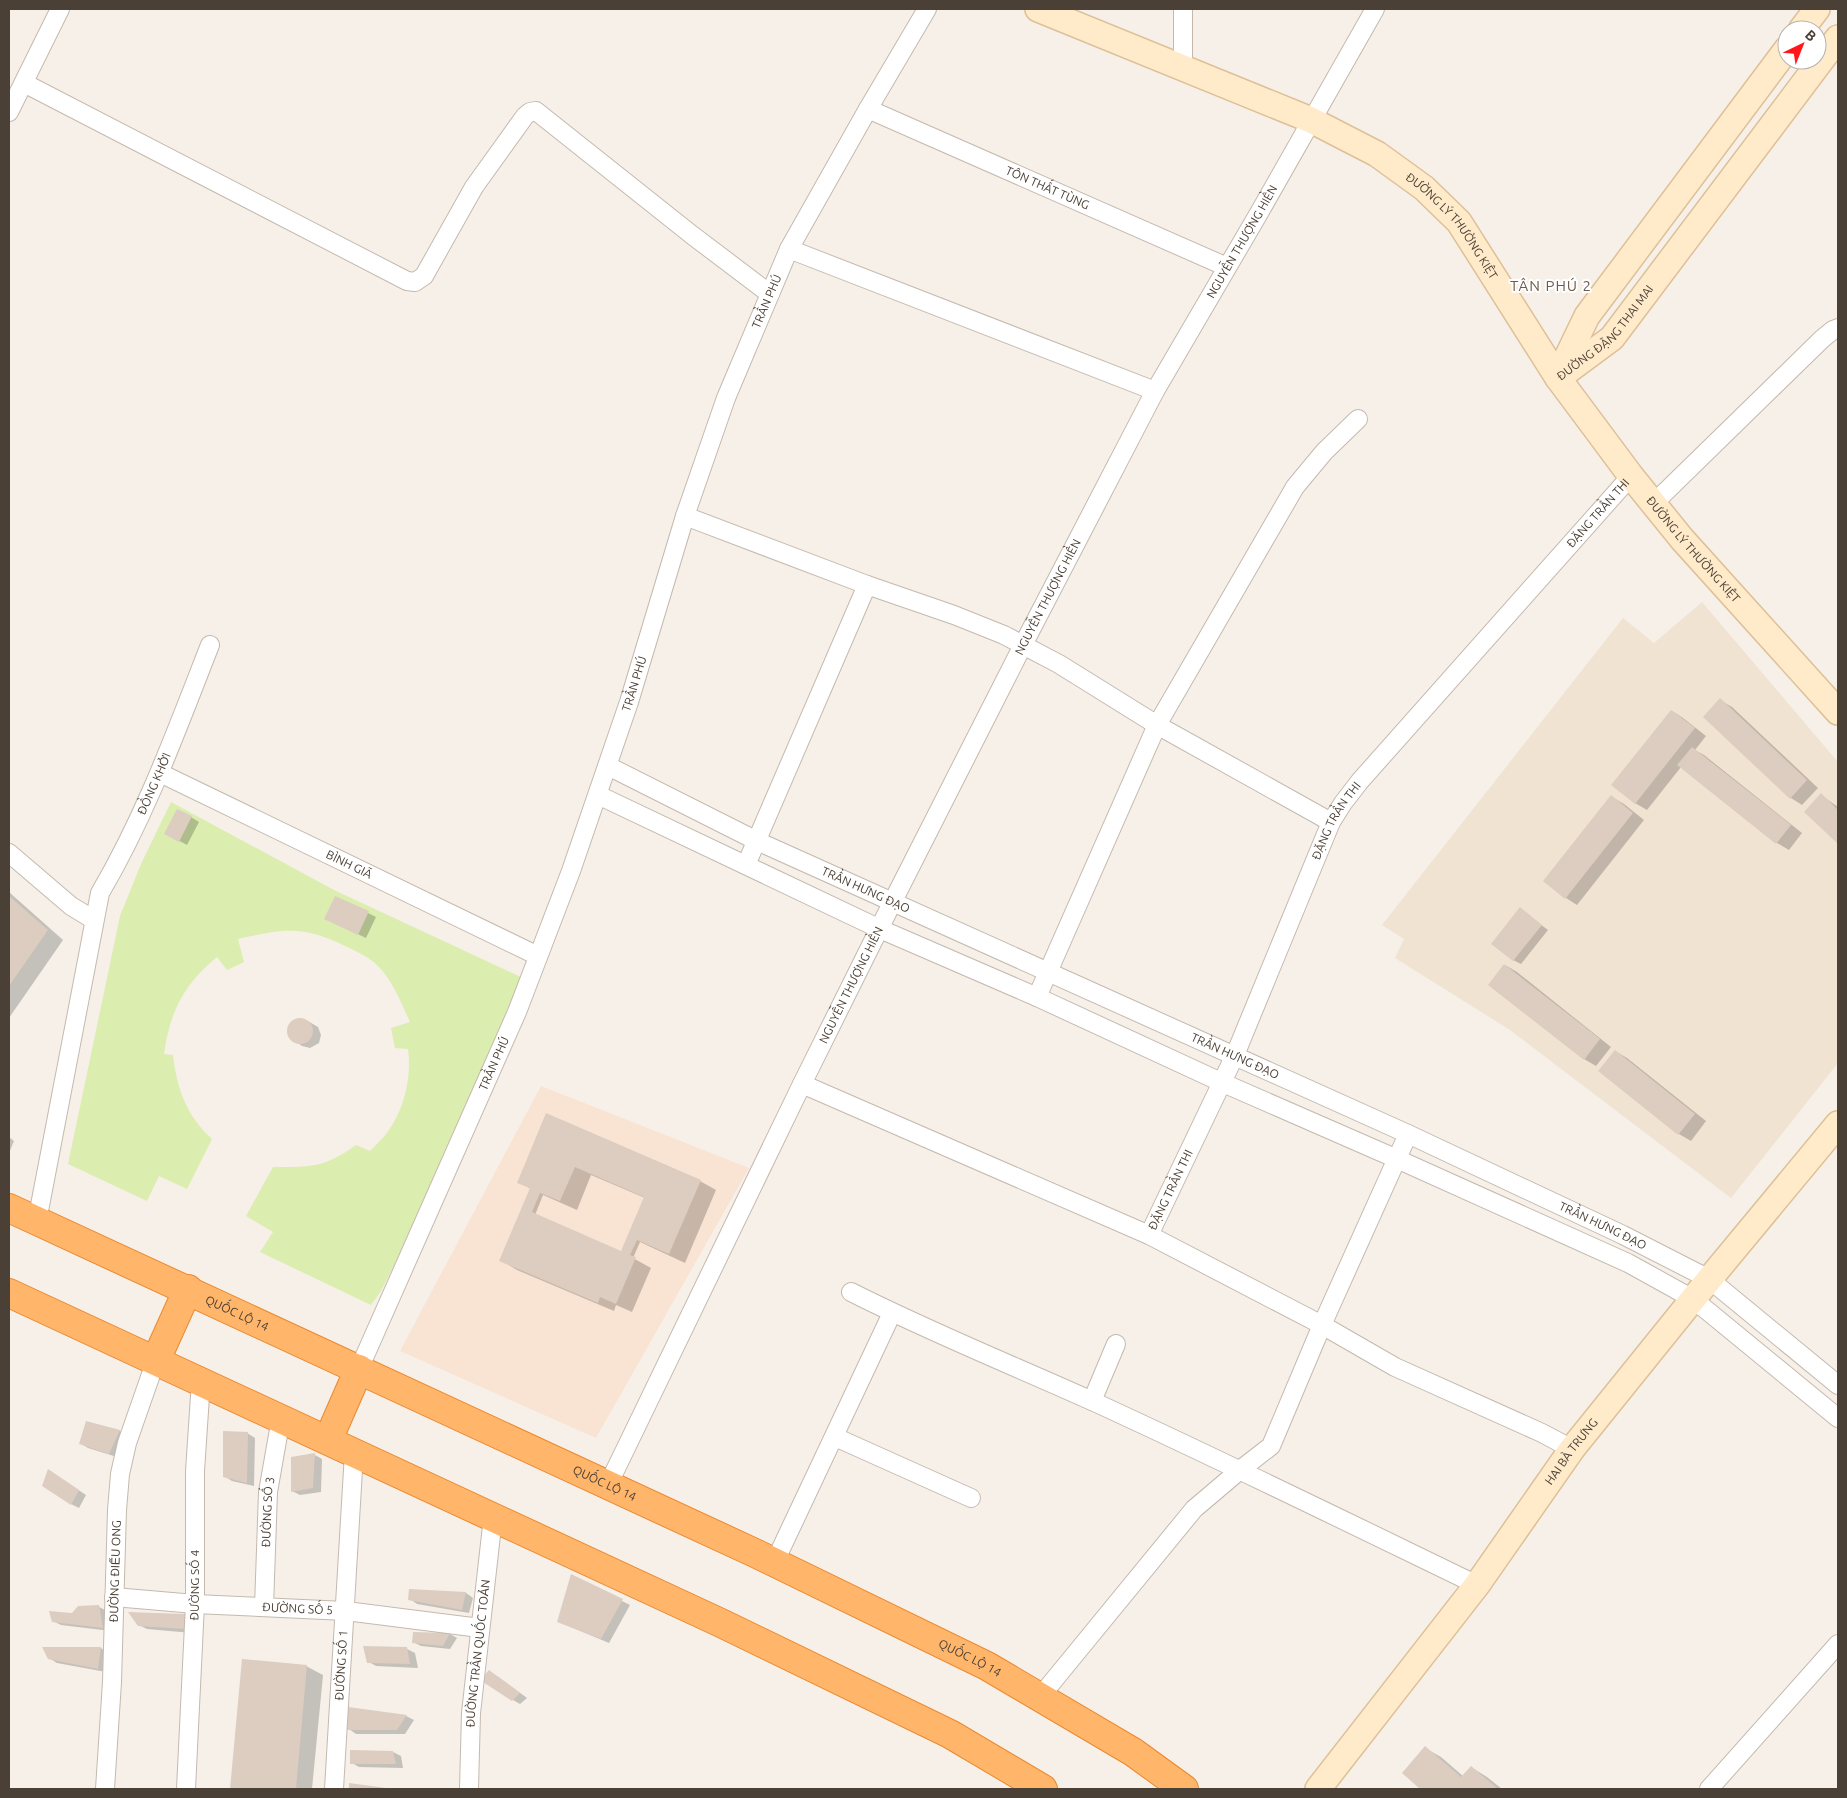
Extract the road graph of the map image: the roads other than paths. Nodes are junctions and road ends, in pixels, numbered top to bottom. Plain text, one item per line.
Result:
1 (60, 9) edge
2 (928, 9) edge
3 (1038, 9) edge
4 (1183, 9) edge
5 (1375, 9) edge
6 (1817, 9) edge
7 (1809, 20) edge
8 (1838, 38) edge
9 (1777, 62) edge
10 (1184, 67) junction
11 (24, 83) junction
12 (868, 109) junction
13 (9, 112) edge
14 (1311, 120) junction
15 (789, 249) junction
16 (1227, 267) junction
17 (770, 294) junction
18 (1838, 328) edge
19 (1558, 378) junction
20 (1155, 391) junction
21 (1358, 418) dead end
22 (1631, 476) junction
23 (1653, 504) junction
24 (685, 516) junction
25 (867, 585) junction
26 (210, 645) dead end
27 (1023, 645) junction
28 (1838, 712) edge
29 (1157, 725) junction
30 (608, 766) junction
31 (160, 773) junction
32 (598, 795) junction
33 (1331, 822) junction
34 (757, 841) junction
35 (9, 853) edge
36 (746, 866) junction
37 (892, 903) junction
38 (94, 920) junction
39 (880, 929) junction
40 (538, 956) junction
41 (1048, 971) junction
42 (1037, 997) junction
43 (1235, 1056) junction
44 (1223, 1083) junction
45 (802, 1084) junction
46 (1838, 1124) edge
47 (1408, 1134) junction
48 (1398, 1159) junction
49 (9, 1208) edge
50 (37, 1221) junction
51 (1149, 1235) junction
52 (1710, 1279) junction
53 (188, 1289) junction
54 (851, 1292) dead end
55 (9, 1293) edge
56 (1693, 1298) junction
57 (892, 1313) junction
58 (1322, 1325) junction
59 (1116, 1344) dead end
60 (156, 1360) junction
61 (359, 1369) junction
62 (201, 1381) junction
63 (1838, 1385) edge
64 (1092, 1401) junction
65 (281, 1418) junction
66 (1838, 1418) edge
67 (835, 1437) junction
68 (328, 1440) junction
69 (1572, 1449) junction
70 (354, 1453) junction
71 (1240, 1470) junction
72 (608, 1485) junction
73 (971, 1498) dead end
74 (493, 1517) junction
75 (776, 1563) junction
76 (1477, 1585) junction
77 (114, 1597) junction
78 (195, 1604) junction
79 (264, 1606) junction
80 (346, 1611) junction
81 (480, 1628) junction
82 (1838, 1644) edge
83 (1040, 1697) junction
84 (104, 1789) edge
85 (186, 1789) edge
86 (334, 1789) edge
87 (469, 1789) edge
88 (1043, 1789) edge
89 (1184, 1789) edge
90 (1318, 1789) edge
91 (1708, 1789) edge

1 - 11 street
2 - 12 street, TRẦN PHÚ
3 - 10 street, ĐƯỜNG LÝ THƯỜNG KIỆT
4 - 10 street
5 - 14 street, NGUYỄN THƯỢNG HIỀN
6 - 7 street
8 - 19 street, ĐƯỜNG ĐẶNG THAI MAI
9 - 19 street, ĐƯỜNG ĐẶNG THAI MAI
10 - 14 street, ĐƯỜNG LÝ THƯỜNG KIỆT
11 - 13 street
11 - 17 street
12 - 15 street, TRẦN PHÚ
12 - 16 street, TÔN THẤT TÙNG
14 - 16 street, NGUYỄN THƯỢNG HIỀN
14 - 19 street, ĐƯỜNG LÝ THƯỜNG KIỆT
15 - 17 street, TRẦN PHÚ
15 - 20 street
16 - 20 street, NGUYỄN THƯỢNG HIỀN
17 - 24 street, TRẦN PHÚ
18 - 23 street
19 - 22 street, ĐƯỜNG LÝ THƯỜNG KIỆT
20 - 27 street, NGUYỄN THƯỢNG HIỀN
21 - 29 street
22 - 23 street, ĐƯỜNG LÝ THƯỜNG KIỆT
22 - 33 street, ĐẶNG TRẦN THI
23 - 28 street, ĐƯỜNG LÝ THƯỜNG KIỆT
24 - 25 street
24 - 30 street, TRẦN PHÚ
25 - 27 street
25 - 34 street
26 - 31 street, ĐỒNG KHỞI
27 - 29 street
27 - 37 street, NGUYỄN THƯỢNG HIỀN
29 - 33 street
29 - 41 street
30 - 32 street, TRẦN PHÚ
30 - 34 street, TRẦN HƯNG ĐẠO
31 - 38 street, ĐỒNG KHỞI
31 - 40 street, BÌNH GIÃ
32 - 36 street
32 - 40 street, TRẦN PHÚ
33 - 43 street, ĐẶNG TRẦN THI
34 - 36 street
34 - 37 street, TRẦN HƯNG ĐẠO
35 - 38 street
36 - 39 street
37 - 39 street, NGUYỄN THƯỢNG HIỀN
37 - 41 street, TRẦN HƯNG ĐẠO
38 - 50 street, ĐỒNG KHỞI
39 - 42 street
39 - 45 street, NGUYỄN THƯỢNG HIỀN
40 - 61 street, TRẦN PHÚ
41 - 42 street
41 - 43 street, TRẦN HƯNG ĐẠO
42 - 44 street
43 - 44 street, ĐẶNG TRẦN THI
43 - 47 street, TRẦN HƯNG ĐẠO
44 - 48 street
44 - 51 street, ĐẶNG TRẦN THI
45 - 51 street
45 - 72 street, NGUYỄN THƯỢNG HIỀN
46 - 52 street, HAI BÀ TRƯNG
47 - 48 street
47 - 52 street, TRẦN HƯNG ĐẠO
48 - 56 street
48 - 58 street
49 - 50 highway, QUỐC LỘ 14
50 - 53 highway, QUỐC LỘ 14
51 - 58 street
52 - 56 street, HAI BÀ TRƯNG
52 - 63 street, TRẦN HƯNG ĐẠO
53 - 60 highway
53 - 61 highway, QUỐC LỘ 14
54 - 57 street
55 - 60 highway
56 - 66 street
56 - 69 street, HAI BÀ TRƯNG
57 - 64 street
57 - 67 street
58 - 69 street
58 - 71 street
59 - 64 street
60 - 62 highway
60 - 77 street, ĐƯỜNG ĐIỂU ONG
61 - 68 highway
61 - 72 highway, QUỐC LỘ 14
62 - 65 highway
62 - 78 street, ĐƯỜNG SỐ 4
64 - 71 street
65 - 68 highway
65 - 79 street, ĐƯỜNG SỐ 3
67 - 73 street
67 - 75 street
68 - 70 highway
69 - 76 street, HAI BÀ TRƯNG
70 - 74 highway
70 - 80 street, ĐƯỜNG SỐ 1
71 - 76 street
71 - 83 street
72 - 75 highway, QUỐC LỘ 14
74 - 81 street, ĐƯỜNG TRẦN QUỐC TOẢN
74 - 88 highway
75 - 83 highway, QUỐC LỘ 14
76 - 90 street, HAI BÀ TRƯNG
77 - 78 street, ĐƯỜNG SỐ 5
77 - 84 street, ĐƯỜNG ĐIỂU ONG
78 - 79 street, ĐƯỜNG SỐ 5
78 - 85 street, ĐƯỜNG SỐ 4
79 - 80 street, ĐƯỜNG SỐ 5
80 - 81 street, ĐƯỜNG SỐ 5
80 - 86 street, ĐƯỜNG SỐ 1
81 - 87 street, ĐƯỜNG TRẦN QUỐC TOẢN
82 - 91 street
83 - 89 highway, QUỐC LỘ 14

